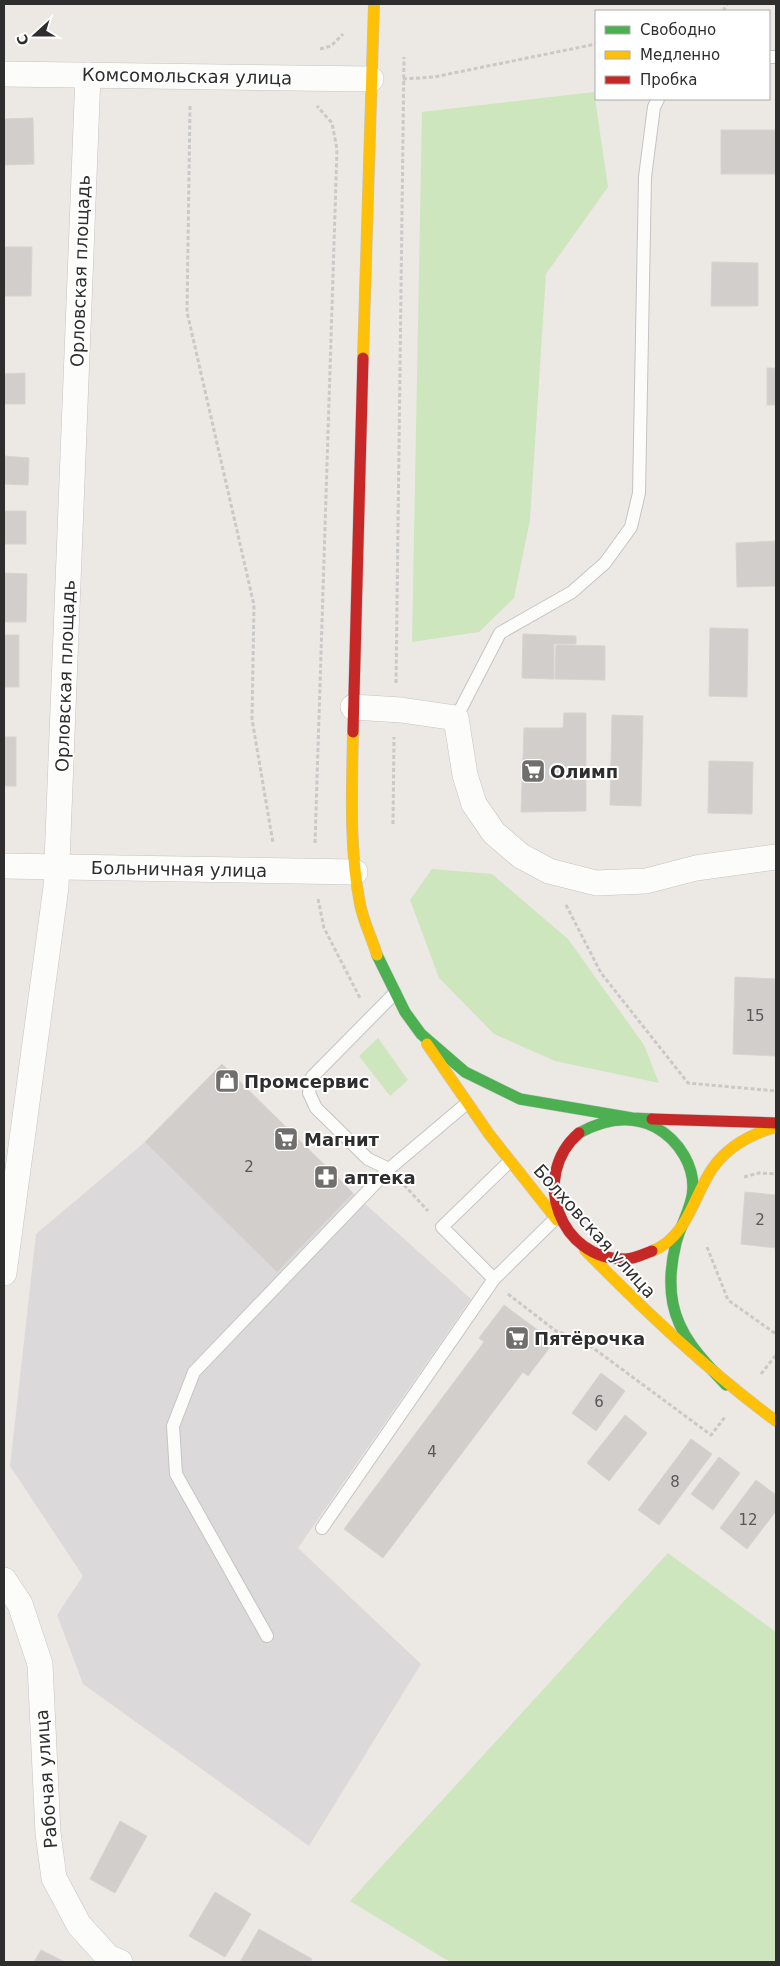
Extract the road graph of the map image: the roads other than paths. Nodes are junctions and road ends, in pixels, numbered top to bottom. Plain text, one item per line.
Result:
1 (374, 4) edge
2 (4, 74) edge
3 (88, 75) junction
4 (371, 79) junction
5 (658, 100) edge
6 (353, 707) junction
7 (456, 718) junction
8 (776, 857) edge
9 (4, 866) edge
10 (57, 868) junction
11 (355, 872) junction
12 (395, 993) junction
13 (421, 1034) junction
14 (466, 1104) junction
15 (632, 1118) junction
16 (776, 1123) edge
17 (776, 1128) edge
18 (509, 1162) junction
19 (389, 1169) junction
20 (556, 1218) junction
21 (681, 1229) junction
22 (571, 1236) junction
23 (4, 1273) edge
24 (494, 1279) junction
25 (726, 1384) junction
26 (776, 1422) edge
27 (322, 1528) dead end
28 (4, 1580) edge
29 (267, 1636) dead end
30 (120, 1962) edge

1 - 4 main road
2 - 3 street, Комсомольская улица
3 - 4 street, Комсомольская улица
3 - 10 street, Орловская площадь
4 - 6 main road
5 - 7 lane
6 - 7 street
6 - 11 main road
7 - 8 street
9 - 10 street, Больничная улица
10 - 11 street, Больничная улица
10 - 23 street, Орловская площадь
11 - 12 main road
12 - 13 main road
12 - 19 lane
13 - 14 main road, Болховская улица
13 - 15 main road
14 - 18 main road, Болховская улица
14 - 19 lane
15 - 16 main road
15 - 21 main road
15 - 22 main road
17 - 21 main road
18 - 20 main road, Болховская улица
18 - 24 lane
19 - 29 lane
20 - 22 main road, Болховская улица
20 - 24 lane
21 - 22 main road
21 - 25 main road
22 - 25 main road, Болховская улица
24 - 27 lane
25 - 26 main road, Болховская улица
28 - 30 street, Рабочая улица

